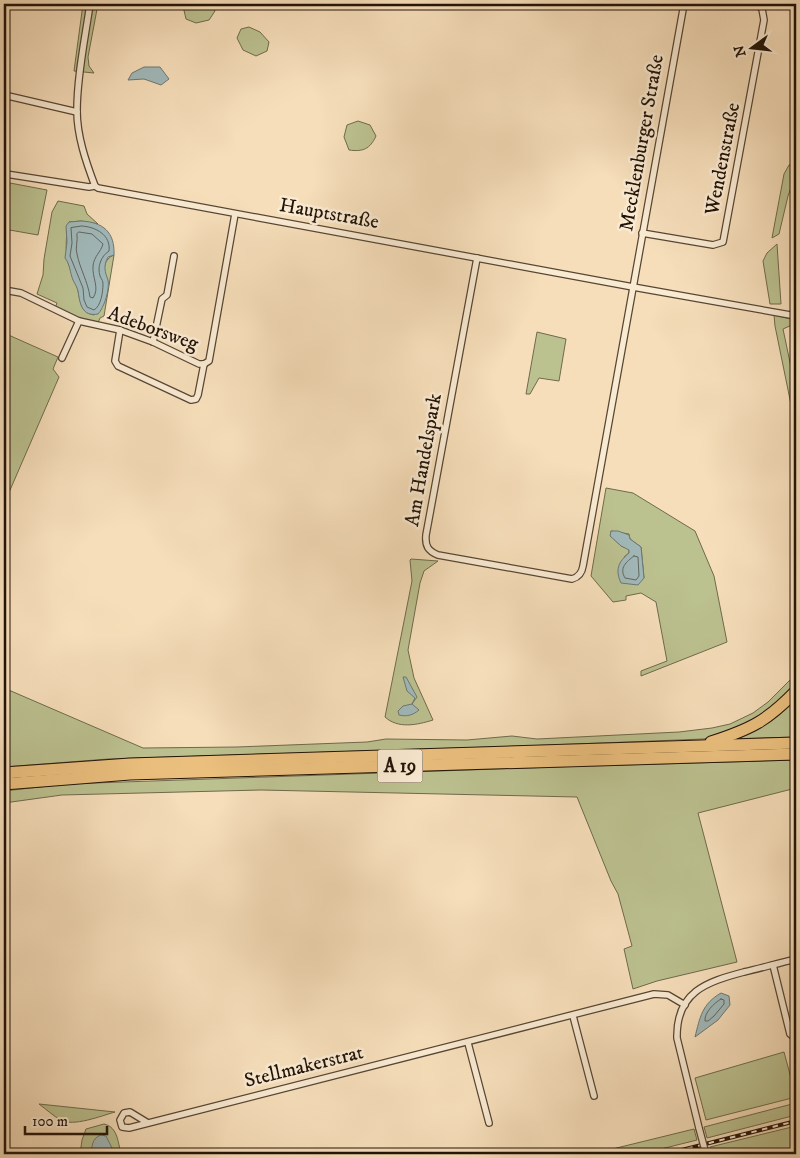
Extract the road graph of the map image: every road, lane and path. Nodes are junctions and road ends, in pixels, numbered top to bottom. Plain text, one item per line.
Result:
1 (90, 4) edge
2 (684, 4) edge
3 (756, 4) edge
4 (4, 95) edge
5 (77, 112) junction
6 (4, 176) edge
7 (95, 186) junction
8 (235, 214) junction
9 (642, 233) junction
10 (174, 256) dead end
11 (477, 258) junction
12 (633, 287) junction
13 (4, 290) edge
14 (796, 316) edge
15 (79, 321) junction
16 (120, 330) junction
17 (153, 342) junction
18 (62, 358) dead end
19 (204, 364) junction
20 (796, 691) edge
21 (796, 743) edge
22 (699, 746) junction
23 (796, 754) edge
24 (4, 773) edge
25 (4, 784) edge
26 (796, 958) edge
27 (773, 965) junction
28 (685, 1004) junction
29 (573, 1016) junction
30 (796, 1039) edge
31 (468, 1043) junction
32 (594, 1096) dead end
33 (489, 1122) dead end
34 (148, 1123) dead end
35 (706, 1154) edge

1 - 5 street
2 - 9 street, Mecklenburger Straße
3 - 9 street, Wendenstraße
4 - 5 street
5 - 7 street
6 - 7 street, Hauptstraße
7 - 8 street, Hauptstraße
8 - 11 street, Hauptstraße
8 - 19 street, Adeborsweg
9 - 12 street, Mecklenburger Straße
10 - 17 street
11 - 12 street, Hauptstraße
11 - 12 street, Am Handelspark
12 - 14 street, Hauptstraße
13 - 15 street, Adeborsweg
15 - 16 street, Adeborsweg
15 - 18 street
16 - 17 street, Adeborsweg
16 - 19 street
17 - 19 street, Adeborsweg
20 - 22 highway
21 - 22 highway, A 19
22 - 24 highway, A 19
23 - 25 highway, A 19
26 - 27 street
27 - 28 street
27 - 30 street
28 - 29 street, Stellmakerstrat
28 - 35 street, bridge
29 - 31 street, Stellmakerstrat
29 - 32 street
31 - 33 street
31 - 34 street, Stellmakerstrat

